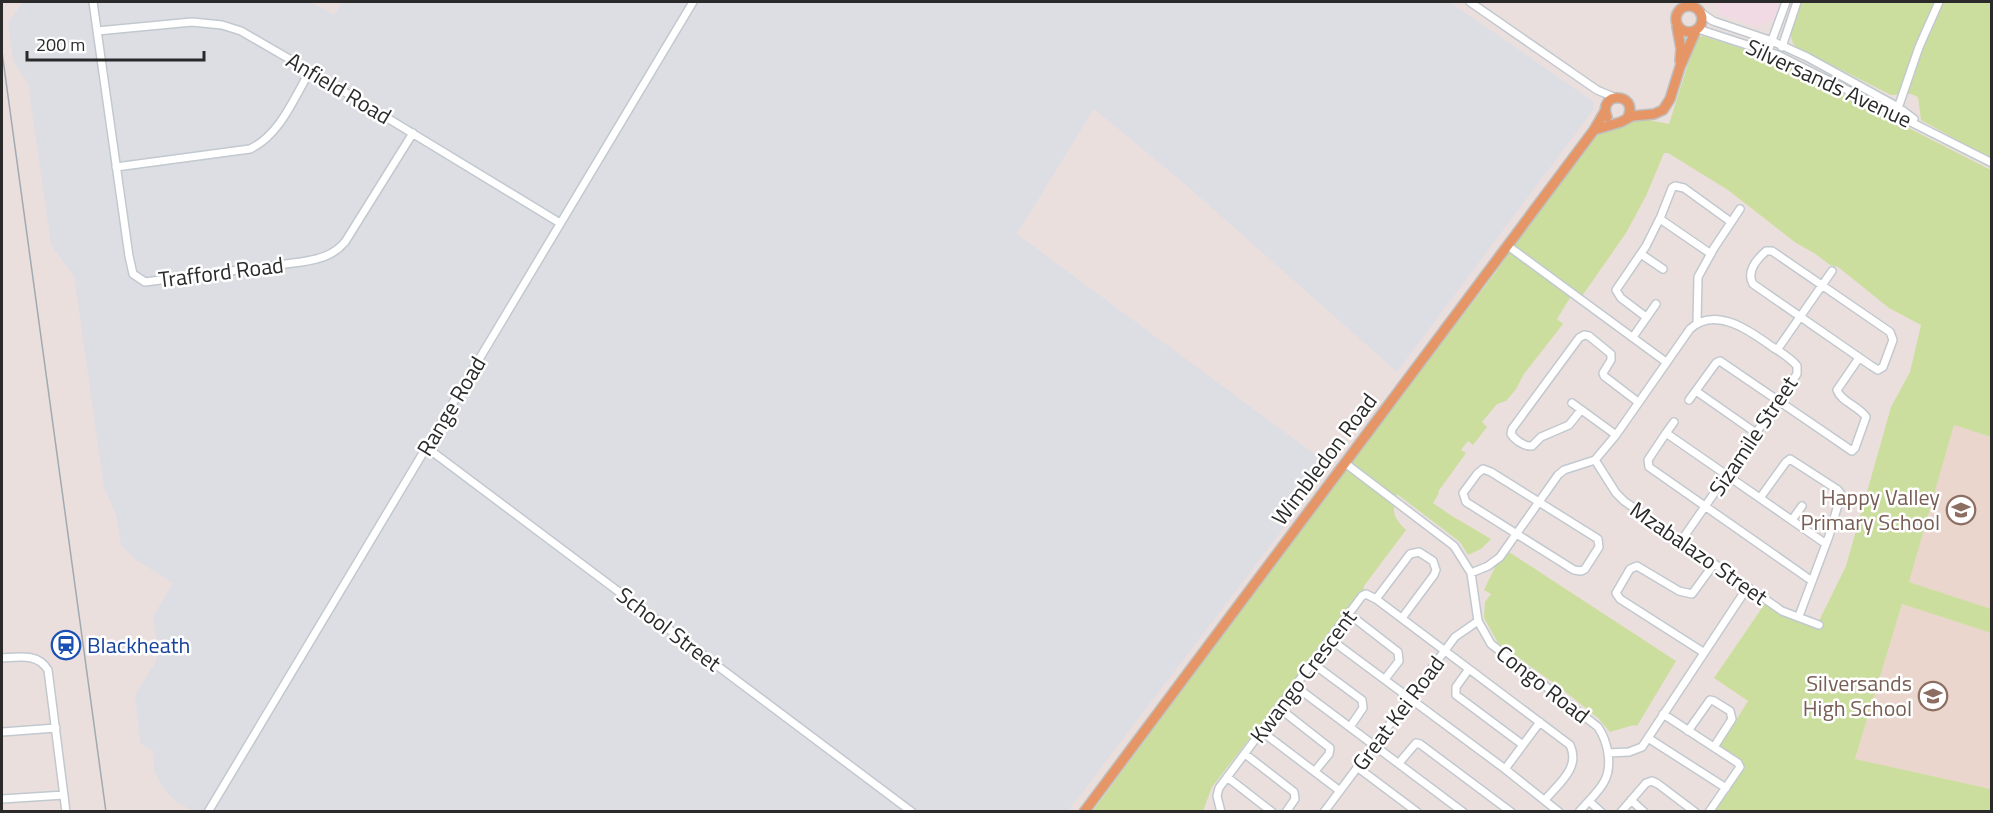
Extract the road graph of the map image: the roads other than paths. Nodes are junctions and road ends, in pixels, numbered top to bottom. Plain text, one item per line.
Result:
1 (93, 2) edge
2 (693, 2) edge
3 (1470, 2) edge
4 (1786, 2) edge
5 (1797, 2) edge
6 (1939, 2) edge
7 (1686, 4) edge
8 (1700, 8) edge
9 (1677, 27) junction
10 (1697, 30) junction
11 (97, 31) junction
12 (1772, 41) junction
13 (1783, 45) junction
14 (1768, 51) junction
15 (1778, 55) junction
16 (1680, 67) junction
17 (310, 71) junction
18 (1597, 90) junction
19 (1616, 98) junction
20 (1629, 104) junction
21 (1605, 108) junction
22 (1897, 110) junction
23 (1651, 113) junction
24 (1628, 117) junction
25 (1615, 123) junction
26 (1594, 130) junction
27 (413, 133) junction
28 (1992, 163) edge
29 (116, 167) junction
30 (1740, 209) dead end
31 (1659, 219) junction
32 (1731, 222) junction
33 (560, 223) junction
34 (1508, 246) junction
35 (1641, 254) junction
36 (1711, 254) junction
37 (1663, 269) dead end
38 (1832, 271) dead end
39 (1822, 285) junction
40 (1656, 304) dead end
41 (1801, 316) junction
42 (1646, 317) junction
43 (1697, 322) junction
44 (1632, 337) junction
45 (1777, 350) junction
46 (1859, 357) junction
47 (1666, 362) junction
48 (1696, 391) junction
49 (1689, 400) dead end
50 (1779, 401) junction
51 (1638, 402) junction
52 (1572, 403) dead end
53 (1581, 410) junction
54 (1674, 422) dead end
55 (1666, 433) junction
56 (1756, 433) junction
57 (1616, 435) junction
58 (426, 447) junction
59 (1595, 460) junction
60 (1345, 463) junction
61 (1727, 475) junction
62 (1761, 498) junction
63 (1539, 502) junction
64 (1802, 506) dead end
65 (1705, 507) junction
66 (1792, 520) junction
67 (1517, 535) junction
68 (1681, 541) junction
69 (1826, 544) junction
70 (1714, 564) junction
71 (1471, 573) junction
72 (1812, 581) junction
73 (1747, 588) junction
74 (1376, 599) junction
75 (1349, 614) junction
76 (1799, 616) junction
77 (1402, 618) junction
78 (1478, 621) junction
79 (1819, 625) dead end
80 (1330, 639) junction
81 (1444, 651) junction
82 (1703, 652) junction
83 (2, 658) edge
84 (1312, 663) junction
85 (1469, 669) junction
86 (1385, 679) junction
87 (1295, 686) junction
88 (1410, 697) junction
89 (1279, 708) junction
90 (1663, 714) junction
91 (1540, 722) junction
92 (1350, 727) junction
93 (56, 728) junction
94 (1262, 731) junction
95 (1688, 731) junction
96 (2, 732) edge
97 (1648, 738) junction
98 (1374, 745) junction
99 (1523, 745) junction
100 (1714, 747) junction
101 (1608, 753) junction
102 (1245, 754) junction
103 (1399, 763) junction
104 (1357, 767) junction
105 (1505, 769) junction
106 (1315, 771) junction
107 (1227, 777) junction
108 (1726, 788) junction
109 (1340, 791) junction
110 (64, 795) junction
111 (2, 799) edge
112 (1545, 800) junction
113 (1631, 800) junction
114 (1589, 801) junction
115 (66, 812) edge
116 (208, 812) edge
117 (912, 812) edge
118 (1084, 812) edge
119 (1221, 812) edge
120 (1272, 812) edge
121 (1286, 812) edge
122 (1324, 812) edge
123 (1417, 812) edge
124 (1463, 812) edge
125 (1510, 812) edge
126 (1558, 812) edge
127 (1579, 812) edge
128 (1601, 812) edge
129 (1621, 812) edge
130 (1644, 812) edge
131 (1695, 812) edge
132 (1709, 812) edge

1 - 11 street, Trafford Road
2 - 33 street, Range Road
3 - 18 street
4 - 12 street
5 - 13 street
6 - 22 street
7 - 8 main road
7 - 9 main road
8 - 10 main road
8 - 12 street, Silversands Avenue
9 - 10 main road
9 - 16 main road
10 - 14 street, Silversands Avenue
10 - 16 main road
11 - 17 street, Anfield Road
11 - 29 street, Trafford Road
12 - 13 street, Silversands Avenue
12 - 14 street
13 - 15 street
13 - 22 street, Silversands Avenue
14 - 15 street, Silversands Avenue
15 - 22 street, Silversands Avenue
16 - 23 main road
17 - 27 street, Anfield Road
17 - 29 street
18 - 19 street
18 - 21 street
19 - 20 main road
19 - 21 main road
20 - 23 main road
20 - 24 main road
21 - 25 main road
21 - 26 main road, Wimbledon Road
22 - 28 street, Silversands Avenue
23 - 24 main road
24 - 25 main road
25 - 26 main road
26 - 34 main road, Wimbledon Road
27 - 29 street, Trafford Road
27 - 33 street, Anfield Road
30 - 32 street
31 - 32 street
31 - 35 street
31 - 36 street
32 - 36 street
33 - 58 street, Range Road
34 - 44 street
34 - 60 main road, Wimbledon Road
35 - 37 street
35 - 42 street
36 - 43 street
38 - 39 street
39 - 41 street
39 - 41 street
39 - 46 street
40 - 42 street
41 - 45 street
41 - 46 street
42 - 44 street
43 - 45 street, Sizamile Street
43 - 47 street
44 - 47 street
45 - 50 street, Sizamile Street
46 - 50 street
47 - 51 street
48 - 49 street
48 - 50 street
48 - 56 street
50 - 56 street, Sizamile Street
51 - 53 street
51 - 57 street
52 - 53 street
53 - 57 street
54 - 55 street
55 - 61 street
55 - 65 street
56 - 61 street, Sizamile Street
57 - 59 street
58 - 116 street, Range Road
58 - 117 street, School Street
59 - 63 street
59 - 68 street, Mzabalazo Street
60 - 71 street, Congo Road
60 - 118 main road, Wimbledon Road
61 - 62 street
61 - 65 street, Sizamile Street
62 - 66 street
62 - 69 street
63 - 67 street
63 - 67 street
63 - 67 street
64 - 66 street
65 - 68 street, Sizamile Street
65 - 72 street
66 - 69 street
67 - 71 street
68 - 70 street, Mzabalazo Street
69 - 72 street
70 - 73 street, Mzabalazo Street
70 - 82 street
71 - 78 street, Congo Road
72 - 76 street
73 - 76 street, Mzabalazo Street
73 - 82 street
74 - 75 street, Kwango Crescent
74 - 77 street, Kwango Crescent
74 - 77 street
75 - 80 street, Kwango Crescent
75 - 86 street
76 - 79 street, Mzabalazo Street
77 - 81 street, Kwango Crescent
78 - 81 street, Great Kei Road
78 - 101 street, Congo Road
80 - 84 street, Kwango Crescent
80 - 86 street
81 - 85 street, Kwango Crescent
81 - 88 street, Great Kei Road
82 - 90 street
83 - 93 street
84 - 87 street, Kwango Crescent
84 - 92 street
85 - 91 street, Kwango Crescent
85 - 99 street
86 - 88 street
87 - 89 street, Kwango Crescent
87 - 92 street
88 - 98 street, Great Kei Road
88 - 105 street
89 - 94 street, Kwango Crescent
89 - 106 street
90 - 95 street
90 - 97 street
91 - 99 street
91 - 112 street, Kwango Crescent
92 - 98 street
93 - 96 street
93 - 110 street
94 - 102 street, Kwango Crescent
94 - 106 street
95 - 100 street
95 - 100 street
97 - 101 street
97 - 108 street
98 - 103 street
98 - 104 street, Great Kei Road
99 - 105 street
100 - 108 street
101 - 114 street
102 - 107 street, Kwango Crescent
102 - 121 street
103 - 124 street
103 - 125 street
104 - 109 street, Great Kei Road
104 - 123 street
105 - 112 street
106 - 109 street
107 - 119 street, Kwango Crescent
107 - 120 street
108 - 132 street
109 - 122 street, Great Kei Road
110 - 111 street
110 - 115 street
112 - 126 street
113 - 129 street
113 - 130 street
113 - 131 street
114 - 127 street
114 - 128 street

